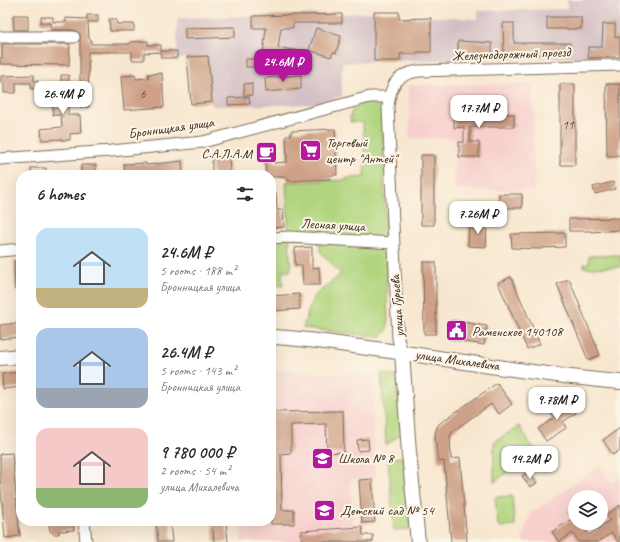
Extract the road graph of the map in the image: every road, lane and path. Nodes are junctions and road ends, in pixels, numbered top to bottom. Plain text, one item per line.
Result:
1 (0, 37) edge
2 (74, 37) dead end
3 (620, 65) edge
4 (404, 76) joint
5 (389, 97) junction
6 (0, 158) edge
7 (276, 238) edge
8 (394, 243) junction
9 (16, 249) edge
10 (0, 251) edge
11 (276, 337) edge
12 (402, 352) junction
13 (16, 356) edge
14 (0, 358) edge
15 (620, 382) edge
16 (84, 526) edge
17 (86, 542) edge
18 (418, 542) edge

1 - 2 street
3 - 4 street, Железнодорожный проезд
4 - 5 street, улица Гурьева
5 - 6 street, Бронницкая улица
5 - 8 street, улица Гурьева
7 - 8 street, Лесная улица
8 - 12 street, улица Гурьева
9 - 10 street
11 - 12 main road, улица Михалевича
12 - 15 main road, улица Михалевича
12 - 18 main road, улица Гурьева
13 - 14 main road
16 - 17 street

